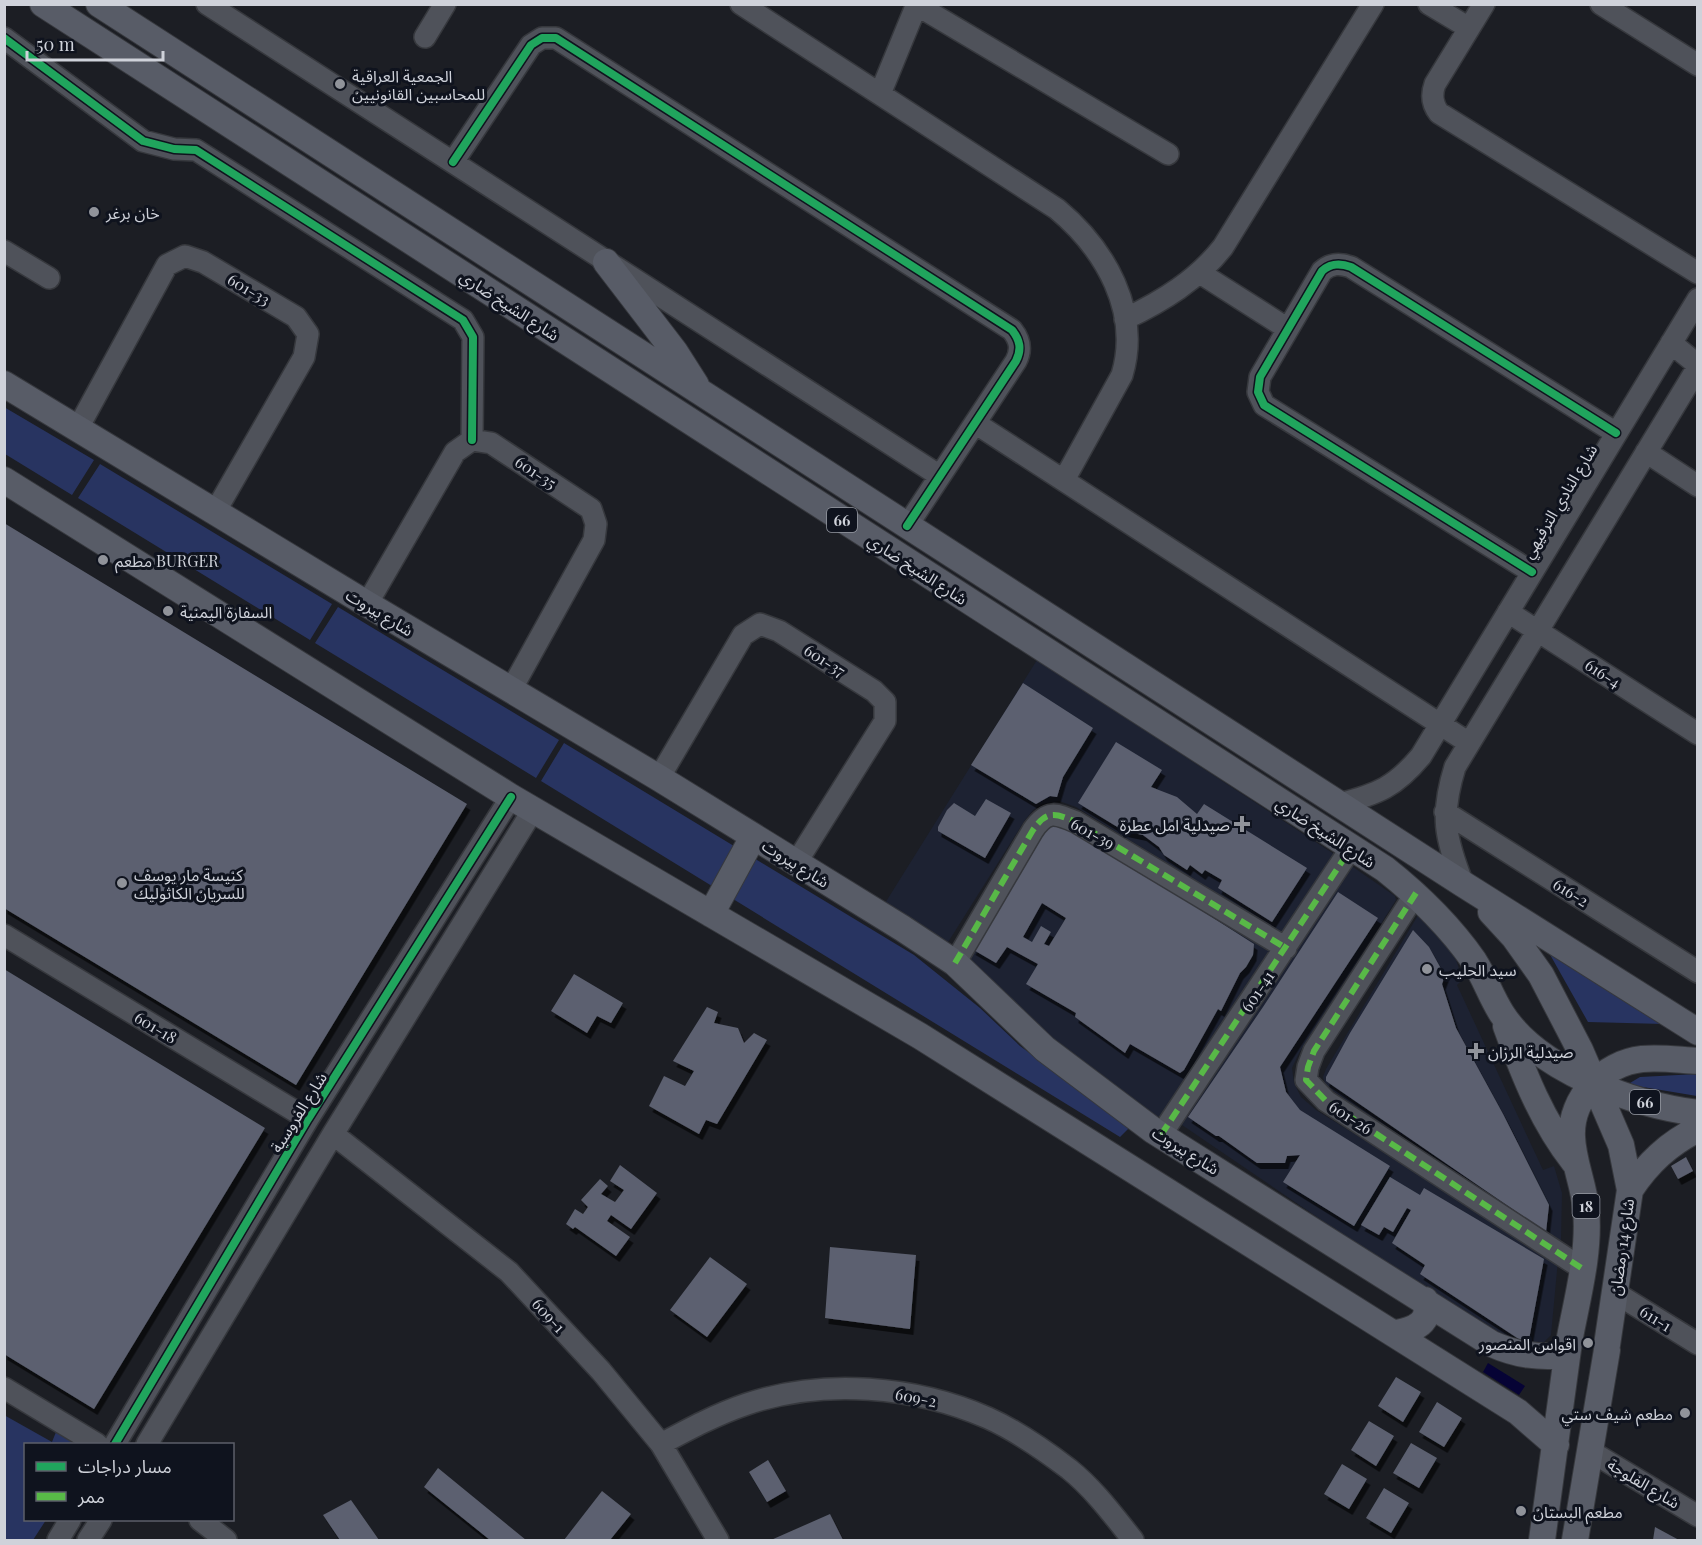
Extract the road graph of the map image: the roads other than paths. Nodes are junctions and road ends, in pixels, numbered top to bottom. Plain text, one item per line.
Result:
1 (43, 4) edge
2 (99, 4) edge
3 (207, 4) edge
4 (445, 4) edge
5 (741, 4) edge
6 (1373, 4) edge
7 (1429, 4) edge
8 (1484, 4) edge
9 (1601, 4) edge
10 (916, 5) edge
11 (1469, 28) junction
12 (4, 38) edge
13 (425, 38) dead end
14 (1698, 64) edge
15 (880, 94) junction
16 (1168, 154) dead end
17 (453, 162) junction
18 (4, 251) edge
19 (606, 262) junction
20 (1200, 273) junction
21 (1698, 273) edge
22 (49, 278) dead end
23 (1698, 299) edge
24 (1125, 318) junction
25 (1288, 329) junction
26 (1671, 343) junction
27 (1698, 366) edge
28 (4, 384) edge
29 (699, 391) junction
30 (975, 423) junction
31 (78, 428) junction
32 (1616, 433) junction
33 (472, 440) junction
34 (1646, 452) junction
35 (940, 476) junction
36 (4, 480) edge
37 (1064, 480) junction
38 (1698, 486) edge
39 (215, 513) junction
40 (908, 526) junction
41 (1532, 572) junction
42 (366, 604) junction
43 (1508, 612) junction
44 (1537, 631) junction
45 (511, 690) junction
46 (1440, 724) junction
47 (1698, 734) edge
48 (1469, 743) junction
49 (659, 778) junction
50 (511, 798) junction
51 (1339, 804) junction
52 (533, 810) junction
53 (1445, 812) junction
54 (753, 837) junction
55 (1351, 848) junction
56 (796, 863) junction
57 (1463, 884) junction
58 (1416, 893) junction
59 (711, 914) junction
60 (4, 934) edge
61 (1286, 948) junction
62 (955, 963) junction
63 (1698, 972) edge
64 (381, 1005) junction
65 (1502, 1014) junction
66 (404, 1020) junction
67 (1698, 1032) edge
68 (1698, 1061) edge
69 (1594, 1082) junction
70 (1698, 1113) edge
71 (309, 1119) junction
72 (1698, 1129) edge
73 (333, 1134) junction
74 (1161, 1135) junction
75 (1576, 1165) junction
76 (1630, 1190) junction
77 (1583, 1269) junction
78 (1614, 1292) junction
79 (1425, 1299) junction
80 (1396, 1333) junction
81 (1698, 1344) edge
82 (1568, 1345) junction
83 (4, 1388) edge
84 (95, 1443) edge
85 (116, 1443) edge
86 (148, 1443) edge
87 (661, 1444) junction
88 (1556, 1445) junction
89 (1590, 1451) junction
90 (1698, 1516) edge
91 (69, 1521) edge
92 (100, 1521) edge
93 (201, 1521) edge
94 (58, 1540) edge
95 (88, 1540) edge
96 (226, 1540) edge
97 (718, 1540) edge
98 (1132, 1540) edge
99 (1542, 1540) edge
100 (1575, 1540) edge

1 - 55 main road, شارع الشيخ ضاري / 66
2 - 29 main road, شارع الشيخ ضاري / 66
3 - 17 street
4 - 13 street
5 - 15 street
6 - 20 street
7 - 11 street
8 - 11 street
9 - 14 street
10 - 15 street
10 - 16 street
11 - 21 street
12 - 33 street
15 - 24 street
17 - 19 street
17 - 30 street
18 - 22 street
19 - 29 main road
19 - 35 street
20 - 24 street
20 - 25 street
23 - 26 street, شارع النادي الترفيهي
24 - 37 street
25 - 32 street
25 - 41 street
26 - 27 street
26 - 32 street, شارع النادي الترفيهي
27 - 34 street
28 - 31 main road, شارع بيروت
29 - 40 main road, شارع الشيخ ضاري / 66
30 - 35 street
30 - 37 street
31 - 39 main road, شارع بيروت
31 - 39 street, 601-33
32 - 41 street, شارع النادي الترفيهي
33 - 42 street
33 - 45 street, 601-35
34 - 38 street
34 - 44 street
35 - 40 street
36 - 50 main road
37 - 46 street
39 - 42 main road, شارع بيروت
40 - 51 main road, شارع الشيخ ضاري / 66
41 - 43 street, شارع النادي الترفيهي
42 - 45 main road, شارع بيروت
43 - 44 street, 616-4
43 - 46 street, شارع النادي الترفيهي
44 - 47 street, 616-4
44 - 48 street
45 - 49 main road, شارع بيروت
46 - 48 street
46 - 51 street, شارع النادي الترفيهي
48 - 53 street
49 - 54 main road, شارع بيروت
49 - 56 street, 601-37
50 - 52 main road
50 - 64 street, شارع الفروسية
51 - 57 main road, شارع الشيخ ضاري / 66
52 - 59 main road
52 - 66 street
53 - 57 street
53 - 63 street, 616-2
54 - 56 main road, شارع بيروت
54 - 59 main road
55 - 58 main road, شارع الشيخ ضاري / 66
55 - 61 street, 601-41
56 - 62 main road, شارع بيروت
57 - 67 main road, شارع الشيخ ضاري / 66
57 - 69 main road, شارع 14 رمضان
58 - 65 main road, شارع الشيخ ضاري / 66
58 - 77 street, 601-26
59 - 80 main road
60 - 71 street, 601-18
61 - 62 street, 601-39
61 - 74 street, 601-41
62 - 74 main road, شارع بيروت
64 - 66 street
64 - 71 street, شارع الفروسية
65 - 69 main road, شارع الشيخ ضاري / 66
65 - 75 main road
66 - 73 street
68 - 69 main road, 18
69 - 70 main road, شارع الشيخ ضاري / 66
69 - 75 main road, 18
69 - 76 main road, شارع 14 رمضان
71 - 85 street, شارع الفروسية
72 - 76 main road
73 - 86 street
73 - 87 street, 609-1
74 - 79 main road, شارع بيروت
75 - 77 main road, 18
76 - 78 main road, شارع 14 رمضان
77 - 82 main road, 18
78 - 81 street, 611-1
78 - 89 main road, شارع 14 رمضان
79 - 80 main road
79 - 82 main road, شارع بيروت
80 - 88 main road
82 - 88 main road, 18
83 - 84 street
87 - 97 street, 609-1
87 - 98 street, 609-2
88 - 99 main road, 18
89 - 90 street, شارع الفلوجة
89 - 100 main road, شارع 14 رمضان
91 - 94 street
92 - 95 street
93 - 96 street

